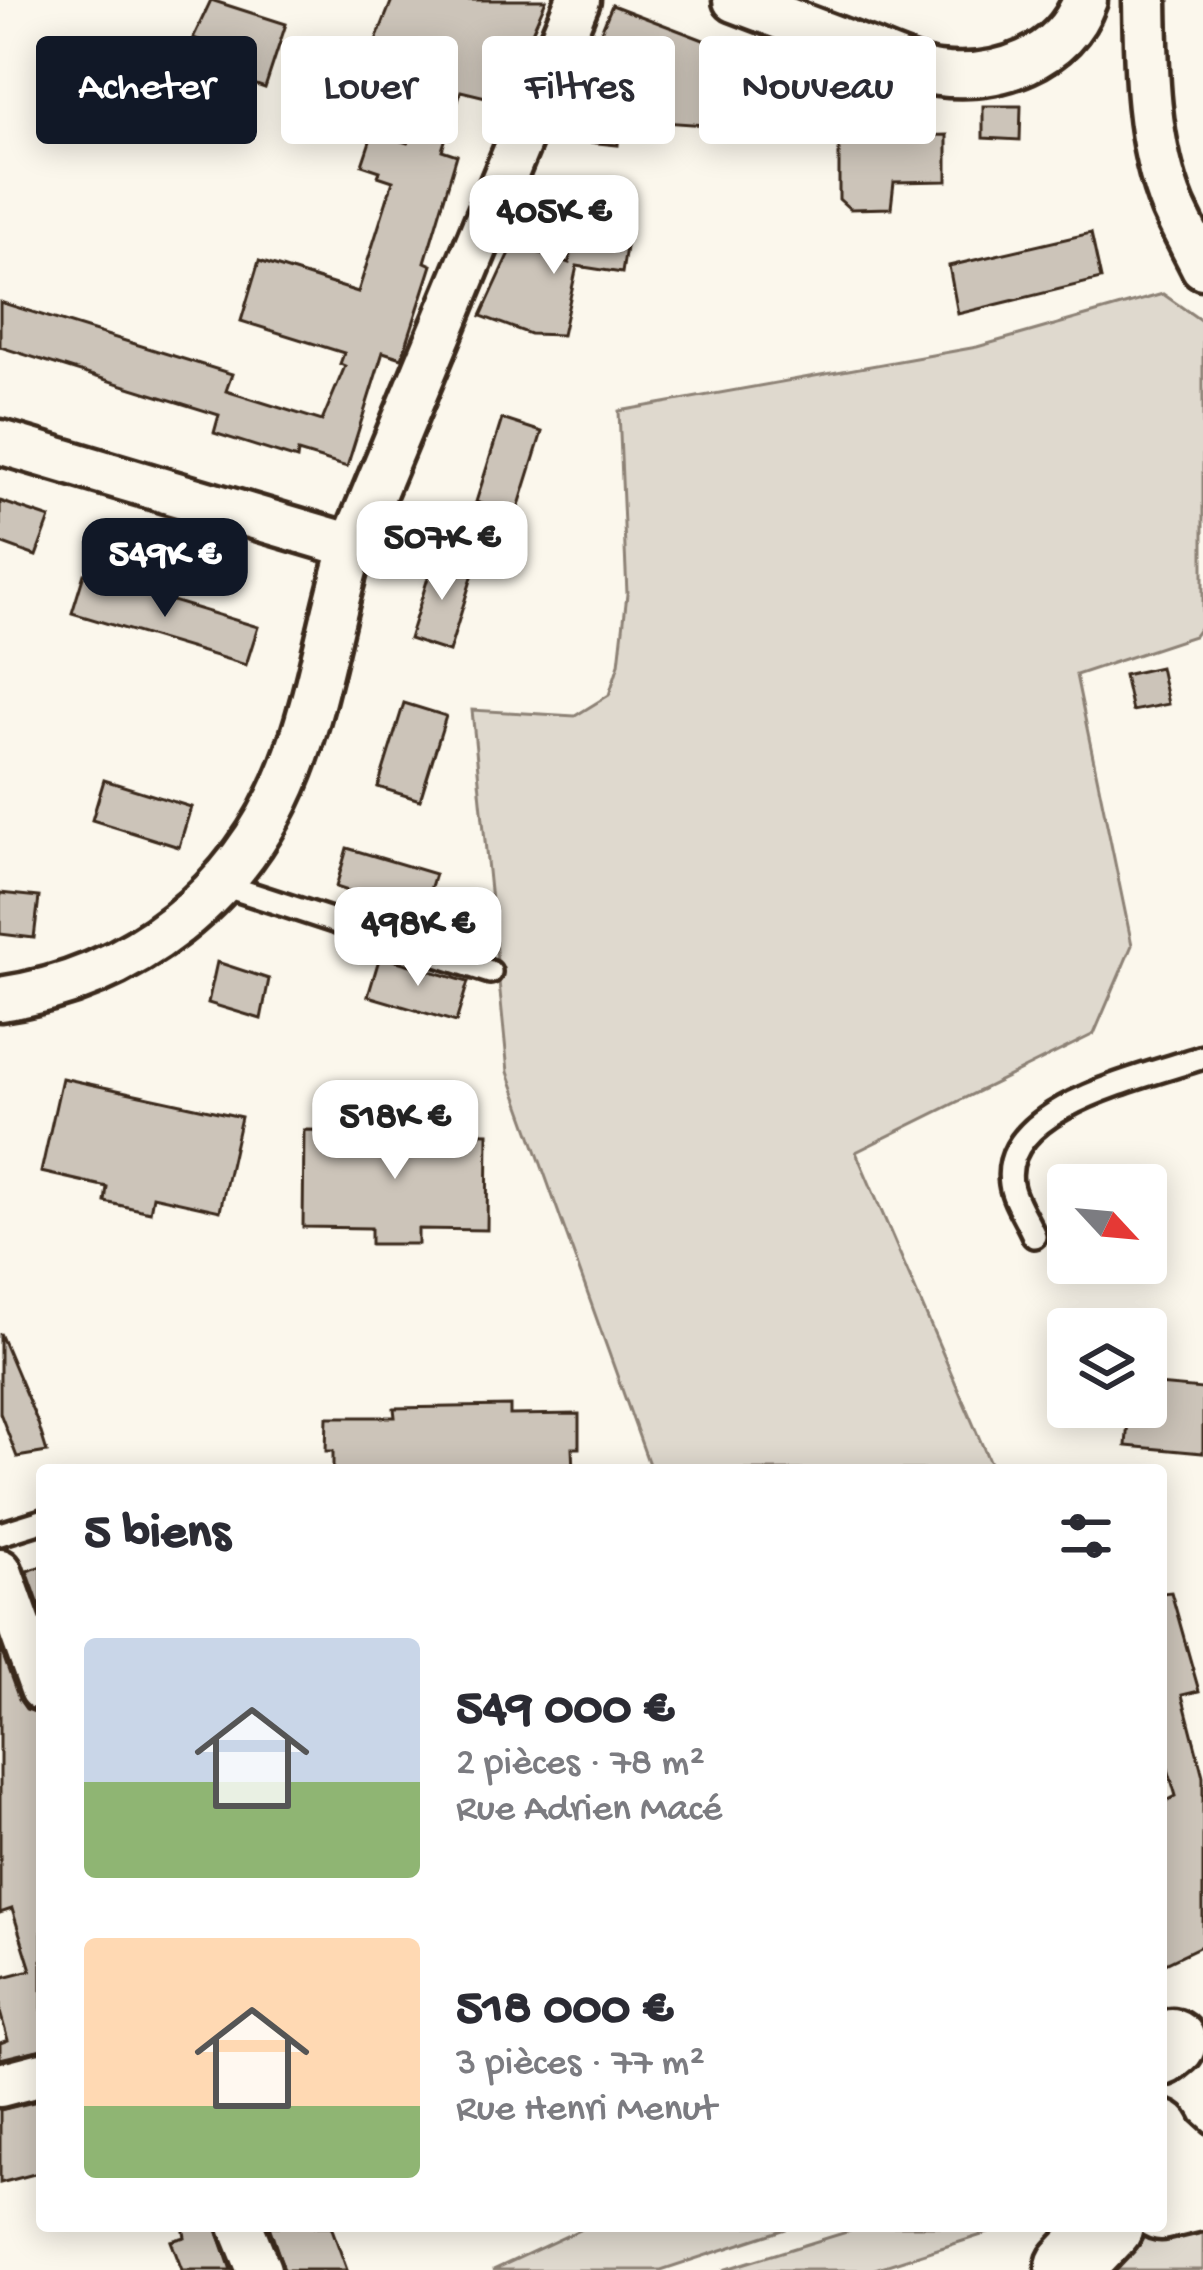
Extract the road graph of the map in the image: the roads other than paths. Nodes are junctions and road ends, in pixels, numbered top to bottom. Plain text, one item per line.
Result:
1 (578, 0) edge
2 (735, 0) edge
3 (1085, 0) edge
4 (1145, 0) edge
5 (1203, 267) edge
6 (0, 442) edge
7 (352, 546) junction
8 (220, 884) junction
9 (490, 973) dead end
10 (0, 999) edge
11 (1203, 1057) edge
12 (1034, 1236) dead end
13 (36, 1523) edge
14 (0, 1534) edge
15 (0, 1571) edge
16 (36, 1672) edge
17 (36, 2076) edge
18 (0, 2085) edge
19 (1167, 2142) edge
20 (1203, 2174) edge
21 (1203, 2196) edge
22 (1167, 2205) edge
23 (243, 2232) edge
24 (259, 2270) edge

1 - 7 street
2 - 3 street
4 - 5 street
6 - 7 street
7 - 8 street
8 - 9 lane
8 - 10 street
11 - 12 lane
13 - 14 lane
15 - 16 street
17 - 18 street
19 - 20 main road
21 - 22 main road
23 - 24 street

